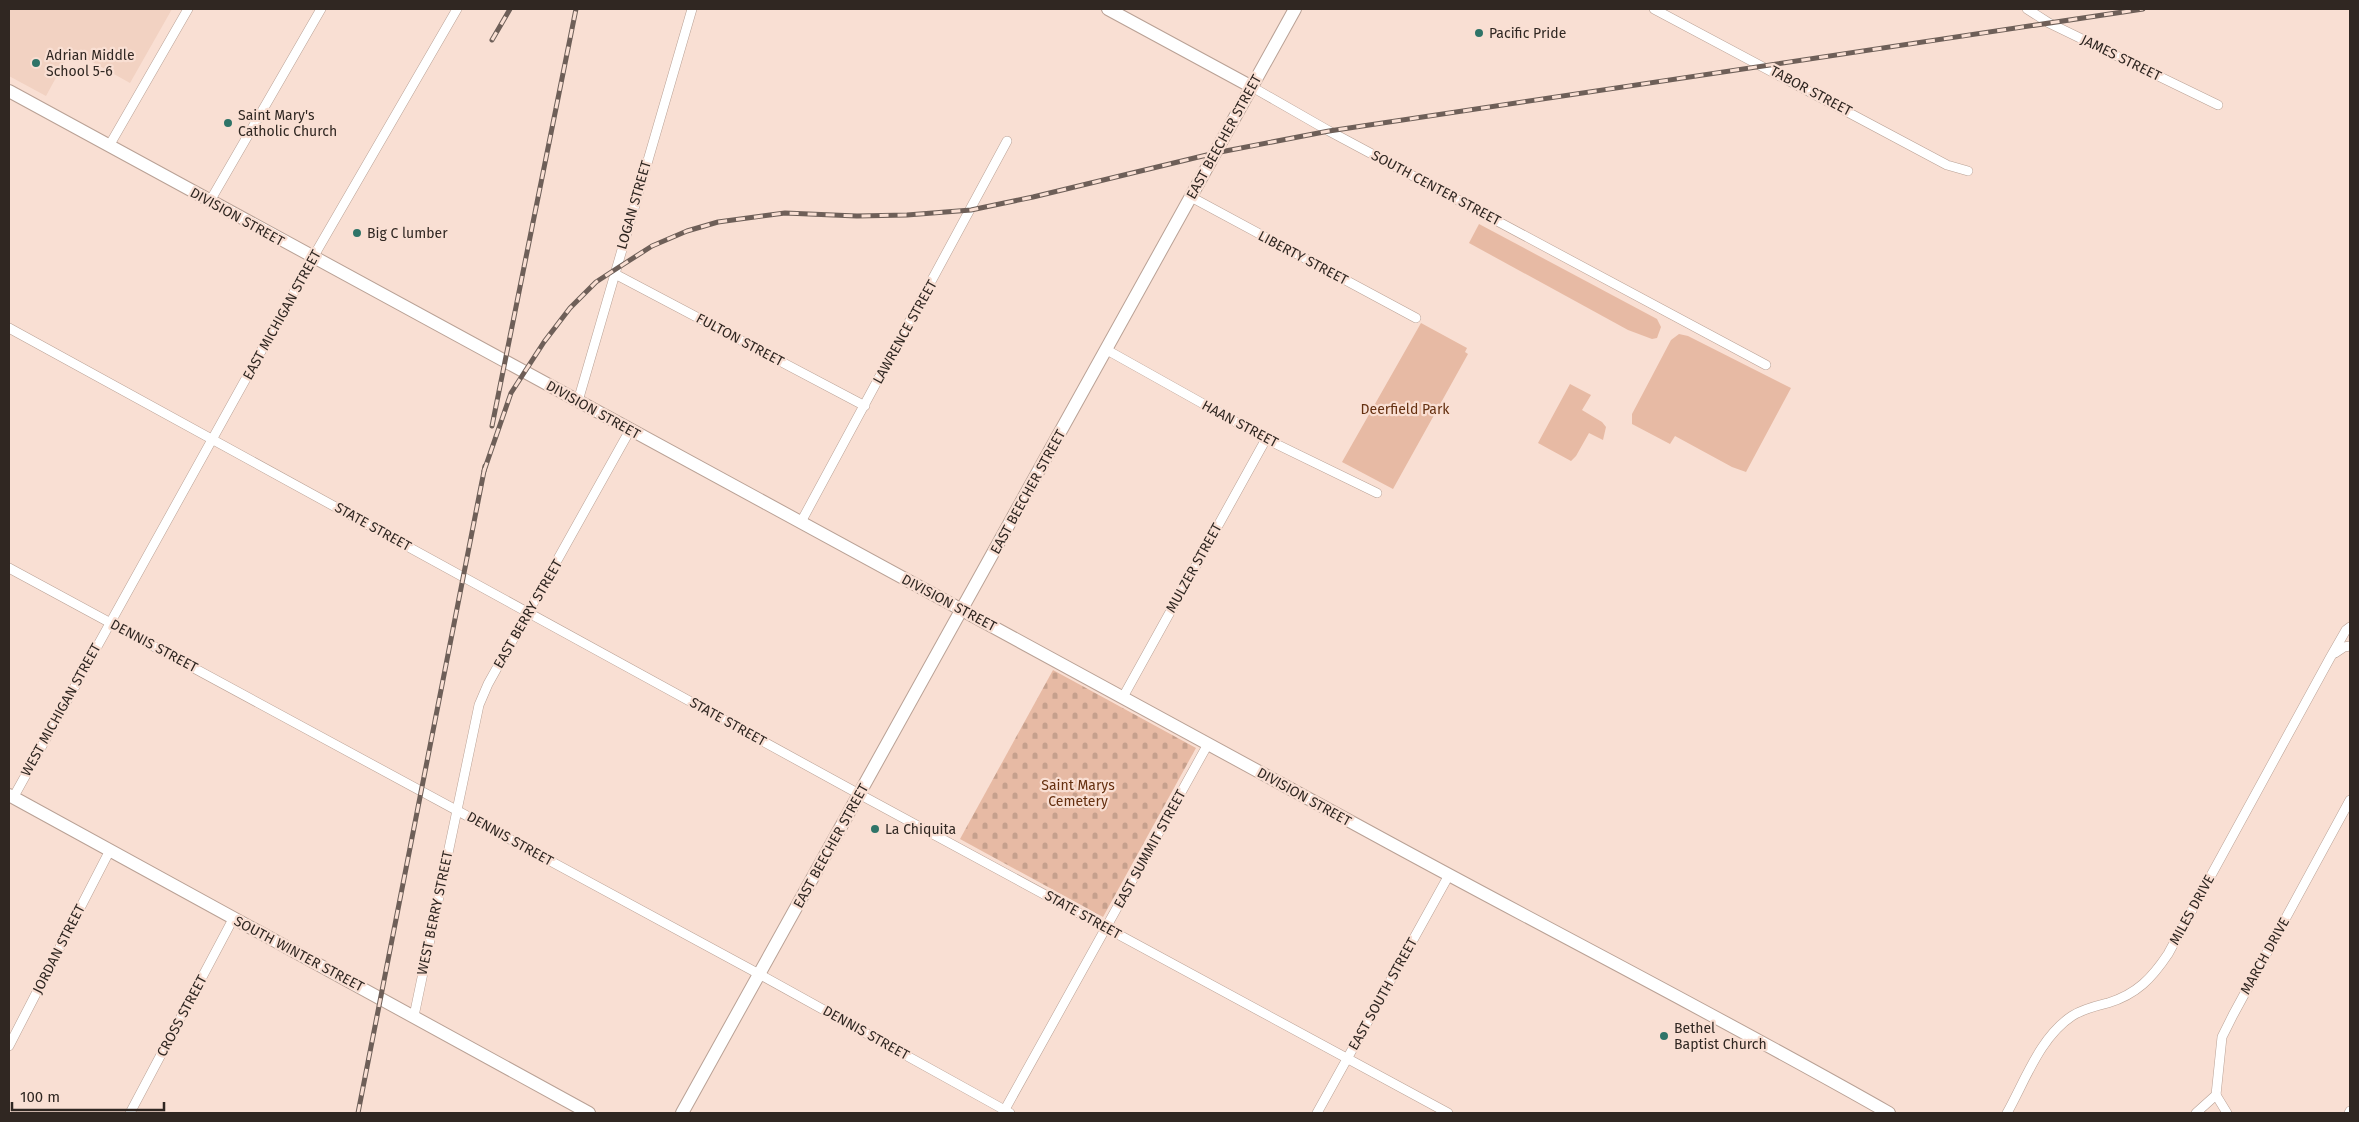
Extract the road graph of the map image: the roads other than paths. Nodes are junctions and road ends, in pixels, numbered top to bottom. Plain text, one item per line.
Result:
1 (188, 9) edge
2 (321, 9) edge
3 (456, 9) edge
4 (692, 9) edge
5 (1108, 9) edge
6 (1295, 9) edge
7 (1654, 9) edge
8 (2026, 9) edge
9 (1252, 87) junction
10 (9, 91) edge
11 (2218, 105) dead end
12 (1007, 142) dead end
13 (108, 146) junction
14 (1968, 171) dead end
15 (1191, 197) junction
16 (210, 201) junction
17 (312, 259) junction
18 (614, 274) junction
19 (1416, 318) dead end
20 (9, 328) edge
21 (1107, 350) junction
22 (1766, 365) dead end
23 (578, 401) junction
24 (864, 406) junction
25 (630, 430) junction
26 (1266, 438) junction
27 (213, 439) junction
28 (1377, 492) dead end
29 (801, 522) junction
30 (9, 568) edge
31 (962, 610) junction
32 (528, 613) junction
33 (110, 622) junction
34 (2350, 627) edge
35 (2350, 646) edge
36 (2330, 658) junction
37 (1123, 697) junction
38 (1208, 744) junction
39 (859, 794) junction
40 (11, 796) edge
41 (2350, 800) edge
42 (456, 809) junction
43 (109, 852) junction
44 (1449, 875) junction
45 (233, 919) junction
46 (1106, 928) junction
47 (759, 974) junction
48 (414, 1016) junction
49 (9, 1046) edge
50 (1347, 1059) junction
51 (2216, 1095) junction
52 (1006, 1112) edge
53 (130, 1113) edge
54 (590, 1113) edge
55 (682, 1113) edge
56 (1317, 1113) edge
57 (1448, 1113) edge
58 (1889, 1113) edge
59 (2007, 1113) edge
60 (2196, 1113) edge
61 (2228, 1113) edge

1 - 13 street
2 - 16 street
3 - 17 street, EAST MICHIGAN STREET
4 - 18 street, LOGAN STREET
5 - 9 street, SOUTH CENTER STREET
6 - 9 street, EAST BEECHER STREET
7 - 14 street, TABOR STREET
8 - 11 street, JAMES STREET
9 - 15 street, EAST BEECHER STREET
9 - 22 street, SOUTH CENTER STREET
10 - 13 street, DIVISION STREET
12 - 24 street, LAWRENCE STREET
13 - 16 street, DIVISION STREET
15 - 19 street, LIBERTY STREET
15 - 21 street, EAST BEECHER STREET
16 - 17 street, DIVISION STREET
17 - 23 street, DIVISION STREET
17 - 27 street, EAST MICHIGAN STREET
18 - 23 street, LOGAN STREET
18 - 24 street, FULTON STREET
20 - 27 street, STATE STREET
21 - 26 street, HAAN STREET
21 - 31 street, EAST BEECHER STREET
23 - 25 street, DIVISION STREET
24 - 29 street, LAWRENCE STREET
25 - 29 street, DIVISION STREET
25 - 32 street, EAST BERRY STREET
26 - 28 street, HAAN STREET
26 - 37 street, MULZER STREET
27 - 32 street, STATE STREET
27 - 33 street, EAST MICHIGAN STREET
29 - 31 street, DIVISION STREET
30 - 33 street, DENNIS STREET
31 - 37 street, DIVISION STREET
31 - 39 street, EAST BEECHER STREET
32 - 39 street, STATE STREET
32 - 42 street, EAST BERRY STREET
33 - 40 street, WEST MICHIGAN STREET
33 - 42 street, DENNIS STREET
34 - 36 street, MILES DRIVE
35 - 36 street
36 - 59 street, MILES DRIVE
37 - 38 street, DIVISION STREET
38 - 44 street, DIVISION STREET
38 - 46 street, EAST SUMMIT STREET
39 - 46 street, STATE STREET
39 - 47 street, EAST BEECHER STREET
40 - 43 street, SOUTH WINTER STREET
41 - 51 street, MARCH DRIVE
42 - 47 street, DENNIS STREET
42 - 48 street, WEST BERRY STREET
43 - 45 street, SOUTH WINTER STREET
43 - 49 street, JORDAN STREET
44 - 50 street, EAST SOUTH STREET
44 - 58 street, DIVISION STREET
45 - 48 street, SOUTH WINTER STREET
45 - 53 street, CROSS STREET
46 - 50 street, STATE STREET
46 - 52 street, EAST SUMMIT STREET
47 - 52 street, DENNIS STREET
47 - 55 street, EAST BEECHER STREET
48 - 54 street, SOUTH WINTER STREET
50 - 56 street, EAST SOUTH STREET
50 - 57 street, STATE STREET
51 - 60 street
51 - 61 street

